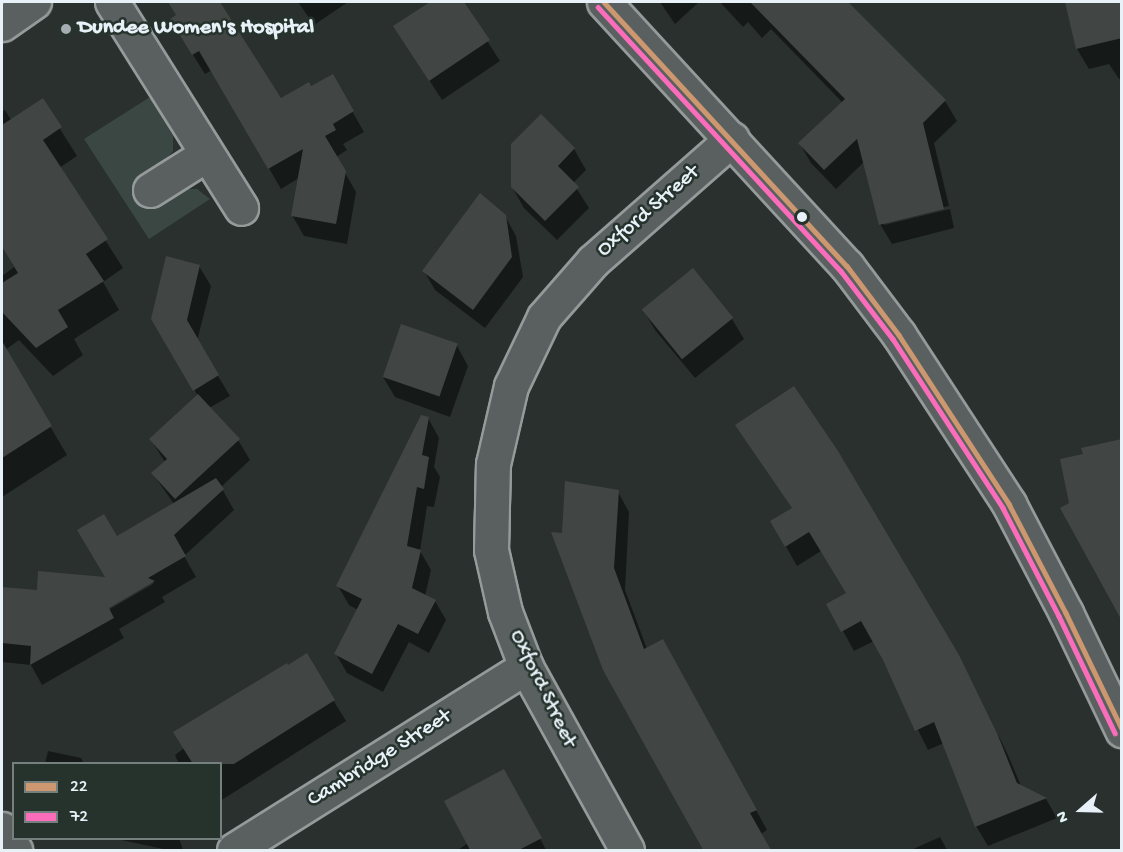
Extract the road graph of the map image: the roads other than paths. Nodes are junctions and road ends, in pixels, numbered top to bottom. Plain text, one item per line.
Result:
1 (34, 2) edge
2 (112, 2) edge
3 (604, 2) edge
4 (2, 24) edge
5 (732, 139) junction
6 (207, 154) junction
7 (150, 190) dead end
8 (241, 208) dead end
9 (526, 667) junction
10 (1122, 730) edge
11 (2, 829) edge
12 (15, 850) edge
13 (234, 850) edge
14 (627, 850) edge

1 - 4 street
2 - 6 street
3 - 5 street
5 - 9 street, Oxford Street
5 - 10 street
6 - 7 street
6 - 8 street
9 - 13 street, Cambridge Street
9 - 14 street, Oxford Street
11 - 12 street

